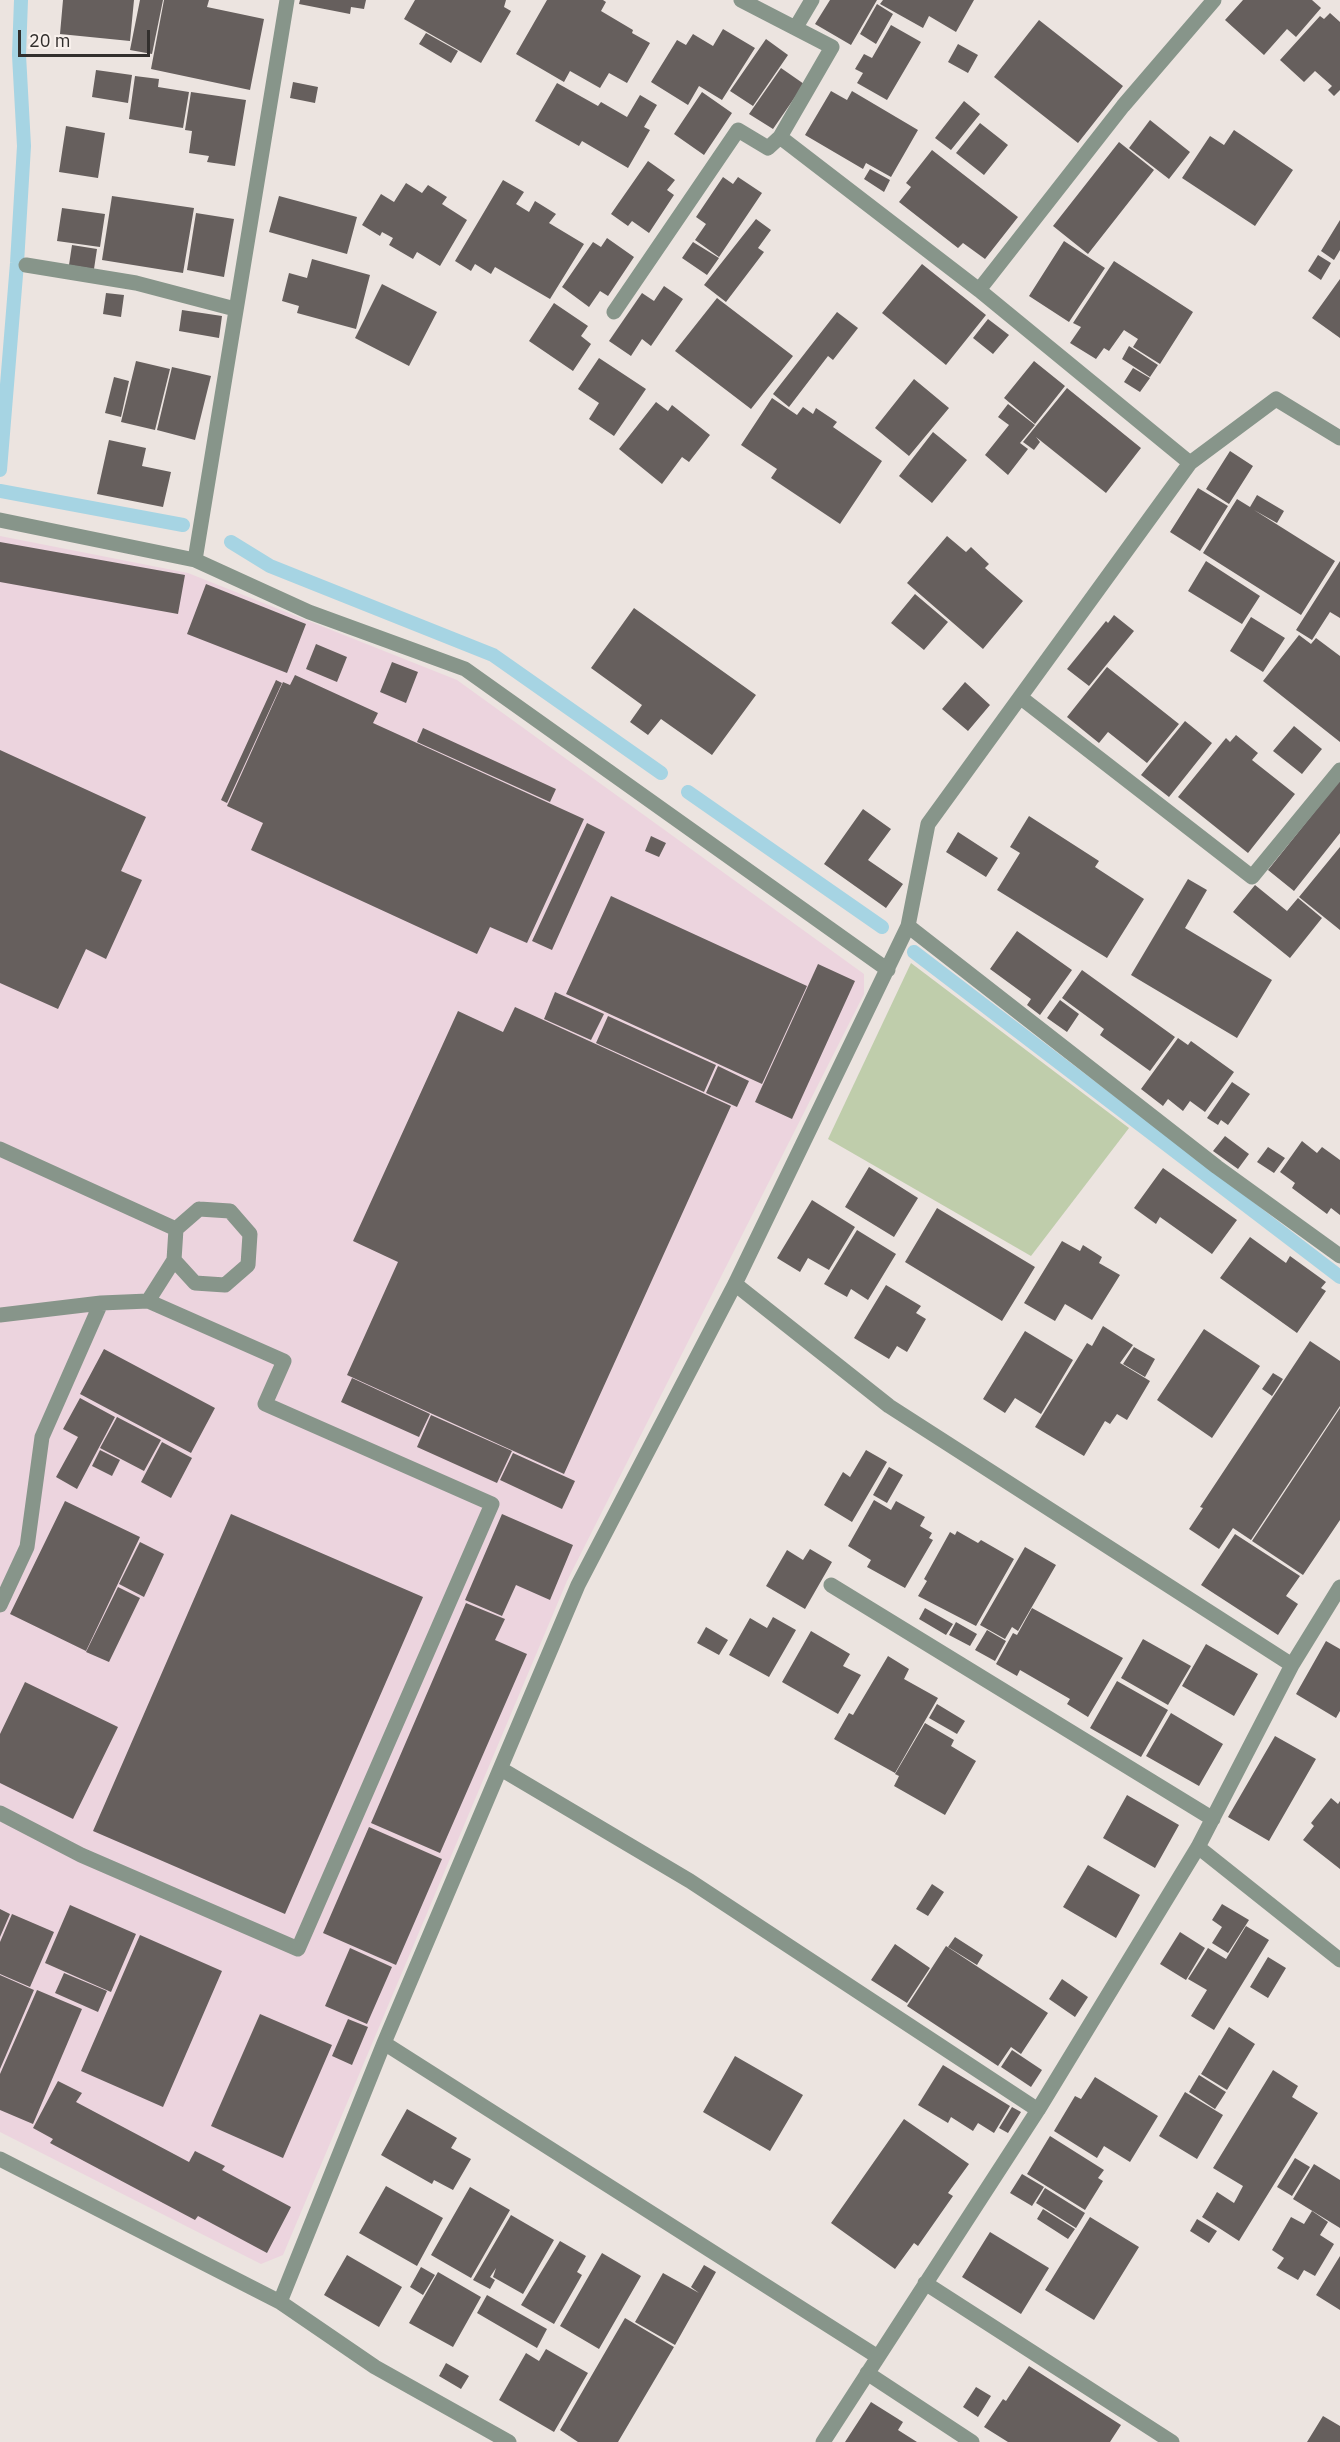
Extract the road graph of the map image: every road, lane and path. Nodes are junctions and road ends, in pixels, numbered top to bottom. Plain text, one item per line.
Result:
1 (287, 0) edge
2 (741, 0) edge
3 (812, 0) edge
4 (1214, 0) edge
5 (796, 27) junction
6 (780, 137) junction
7 (26, 265) dead end
8 (979, 291) junction
9 (236, 309) junction
10 (614, 312) dead end
11 (1340, 438) edge
12 (1190, 463) junction
13 (0, 520) edge
14 (195, 560) junction
15 (1020, 697) junction
16 (1340, 770) edge
17 (908, 926) junction
18 (888, 970) junction
19 (0, 1149) edge
20 (176, 1229) junction
21 (1340, 1256) edge
22 (174, 1260) junction
23 (735, 1284) junction
24 (148, 1301) junction
25 (101, 1303) junction
26 (0, 1315) edge
27 (831, 1585) dead end
28 (1340, 1587) edge
29 (0, 1605) edge
30 (1292, 1665) junction
31 (501, 1769) junction
32 (0, 1813) edge
33 (1213, 1819) junction
34 (1198, 1847) junction
35 (1340, 1960) edge
36 (384, 2043) junction
37 (1038, 2110) junction
38 (0, 2159) edge
39 (925, 2283) junction
40 (280, 2302) junction
41 (878, 2357) junction
42 (867, 2373) junction
43 (509, 2442) edge
44 (823, 2442) edge
45 (972, 2442) edge
46 (1172, 2442) edge

1 - 9 street
2 - 5 street
3 - 5 street
4 - 8 street
5 - 6 street
6 - 8 street
6 - 10 street
7 - 9 street
8 - 12 street
9 - 14 street
11 - 12 street
12 - 15 street
13 - 14 street
14 - 18 street
15 - 16 street
15 - 17 street
17 - 18 street
17 - 21 street
18 - 23 street
19 - 20 street
20 - 22 street
20 - 22 street
22 - 24 street
23 - 30 street
23 - 31 street
24 - 25 street
24 - 32 street
25 - 26 street
25 - 29 street
27 - 33 street
28 - 30 street
30 - 33 street
31 - 36 street
31 - 37 street
33 - 34 street
34 - 35 street
34 - 37 street
36 - 40 street
36 - 41 street
37 - 39 street
38 - 40 street
39 - 41 street
39 - 46 street
40 - 43 street
41 - 42 street
42 - 44 street
42 - 45 street

